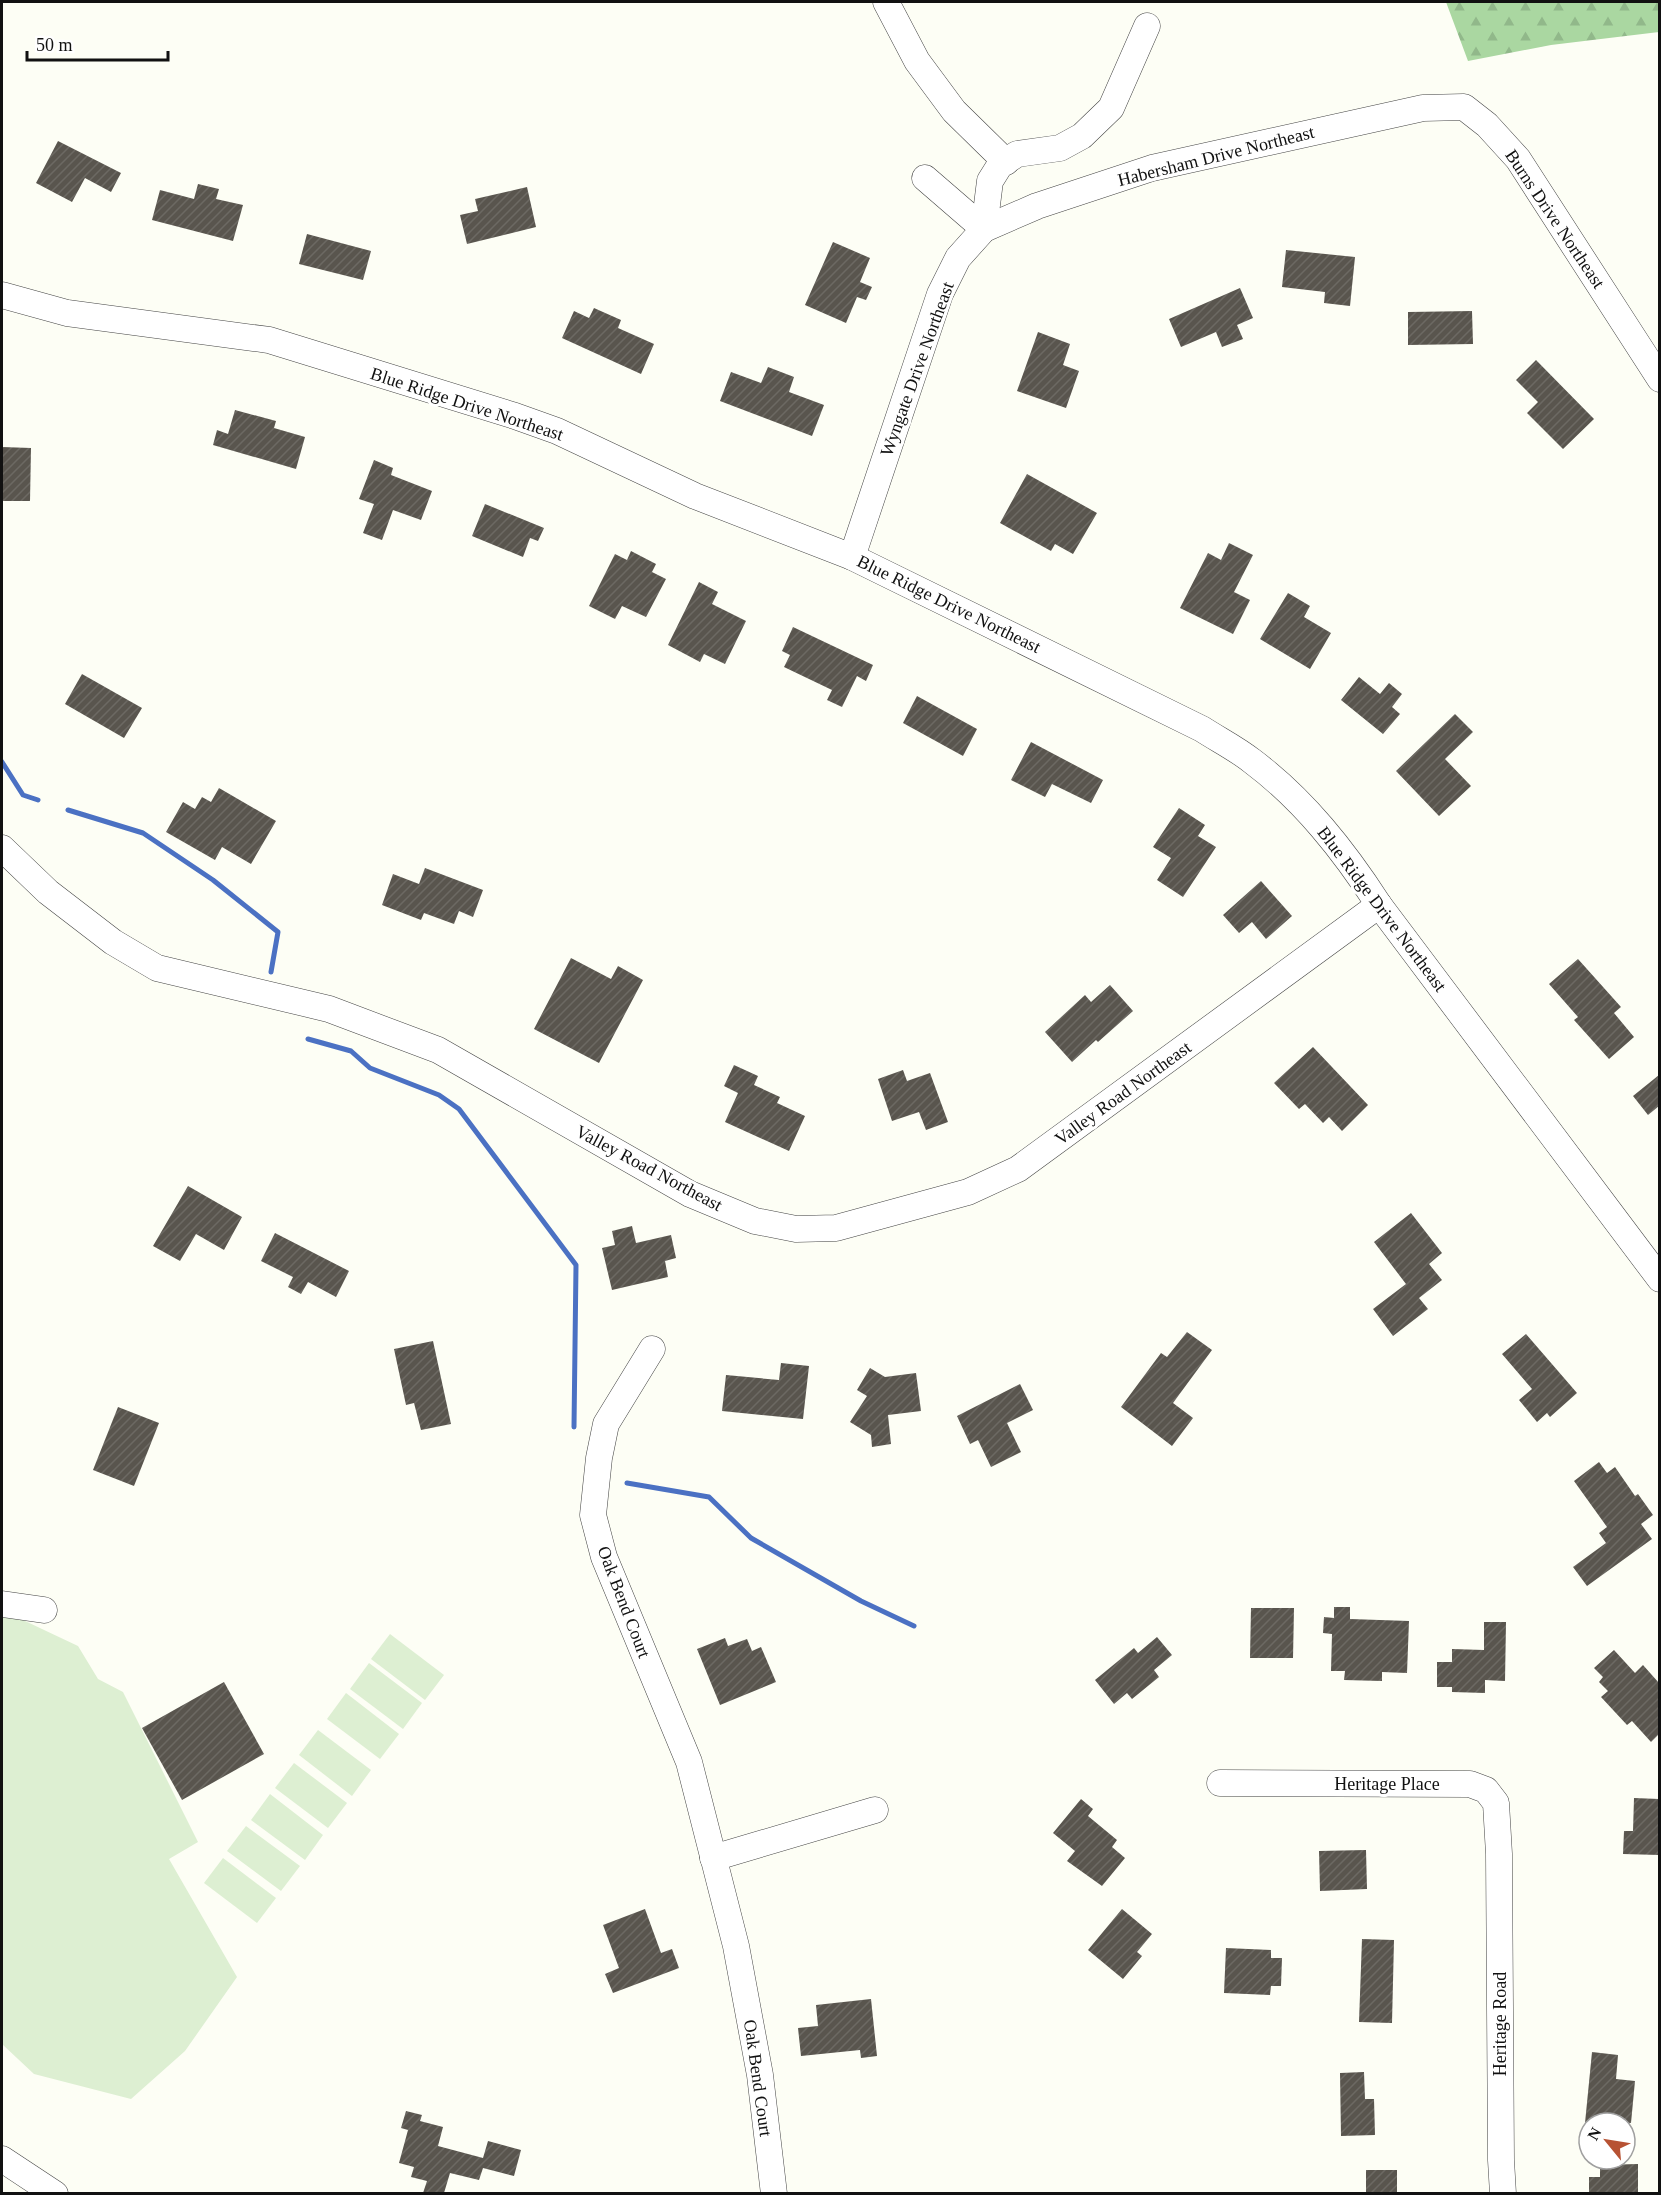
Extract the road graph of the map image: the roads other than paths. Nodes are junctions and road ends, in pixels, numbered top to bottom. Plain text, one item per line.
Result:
1 (886, 2) edge
2 (1147, 26) dead end
3 (1348, 124) joint
4 (1006, 162) junction
5 (925, 178) dead end
6 (984, 229) junction
7 (2, 295) edge
8 (1659, 379) edge
9 (852, 557) junction
10 (2, 848) edge
11 (1379, 904) junction
12 (1659, 1279) edge
13 (652, 1349) dead end
14 (2, 1604) edge
15 (44, 1610) dead end
16 (1220, 1784) dead end
17 (875, 1810) dead end
18 (1499, 1854) joint
19 (714, 1858) junction
20 (2, 2159) edge
21 (56, 2193) edge
22 (774, 2193) edge
23 (1503, 2193) edge

1 - 4 street
2 - 4 street
3 - 6 street, Habersham Drive Northeast
3 - 8 street, Burns Drive Northeast
4 - 6 street
5 - 6 street
6 - 9 street, Wyngate Drive Northeast
7 - 9 street, Blue Ridge Drive Northeast
9 - 11 street, Blue Ridge Drive Northeast
10 - 11 street, Valley Road Northeast
11 - 12 street, Blue Ridge Drive Northeast
13 - 19 street, Oak Bend Court
14 - 15 street
16 - 18 street, Heritage Place
17 - 19 street
18 - 23 street, Heritage Road
19 - 22 street, Oak Bend Court
20 - 21 street

